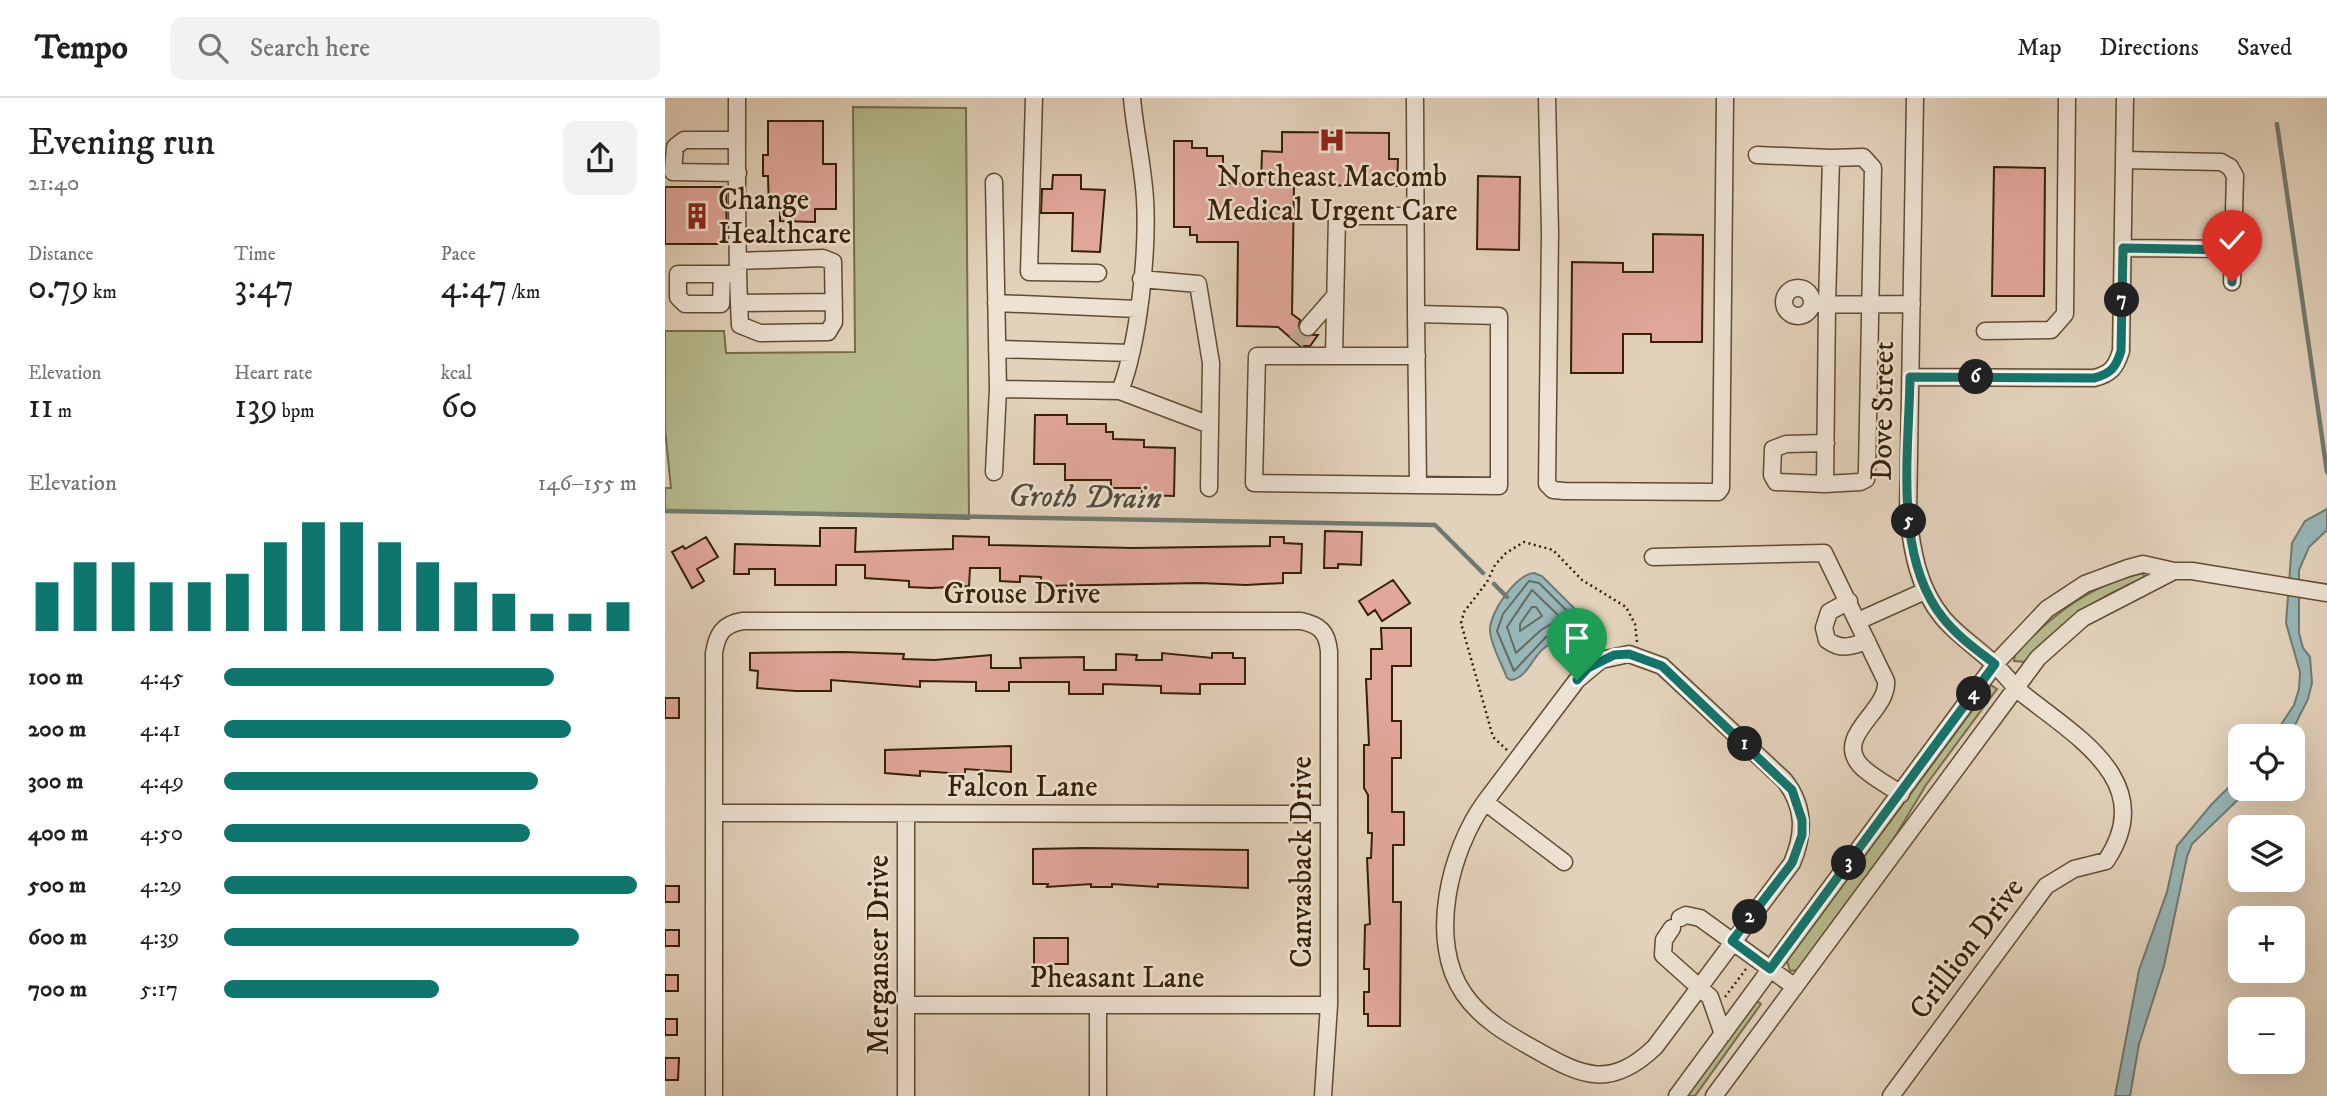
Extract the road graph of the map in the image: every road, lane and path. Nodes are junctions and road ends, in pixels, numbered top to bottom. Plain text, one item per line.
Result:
1 (737, 98) edge
2 (1034, 98) edge
3 (1132, 98) edge
4 (1415, 98) edge
5 (1547, 98) edge
6 (1725, 98) edge
7 (1915, 98) edge
8 (2067, 98) edge
9 (2125, 98) edge
10 (737, 141) junction
11 (1757, 155) dead end
12 (1831, 158) junction
13 (2124, 160) junction
14 (738, 173) junction
15 (994, 181) dead end
16 (1417, 216) junction
17 (2123, 248) junction
18 (2233, 250) junction
19 (732, 270) junction
20 (1098, 273) dead end
21 (1141, 279) junction
22 (2232, 282) dead end
23 (1335, 296) junction
24 (834, 302) junction
25 (739, 303) junction
26 (996, 303) junction
27 (1819, 304) junction
28 (1870, 304) junction
29 (1912, 304) junction
30 (1137, 309) junction
31 (1416, 314) junction
32 (1308, 327) tunnel mouth
33 (1985, 331) dead end
34 (997, 349) junction
35 (1131, 353) junction
36 (1334, 356) junction
37 (1417, 356) junction
38 (1910, 377) junction
39 (998, 388) junction
40 (1120, 391) junction
41 (1210, 425) junction
42 (1826, 443) junction
43 (994, 472) dead end
44 (1825, 484) junction
45 (1417, 485) junction
46 (1209, 488) dead end
47 (1653, 557) dead end
48 (2174, 571) junction
49 (1925, 591) junction
50 (2323, 592) edge
51 (1849, 601) junction
52 (1858, 621) junction
53 (1322, 628) joint
54 (1867, 641) junction
55 (1638, 647) dead end
56 (1995, 664) junction
57 (2014, 688) junction
58 (1512, 754) dead end
59 (1901, 794) junction
60 (1485, 802) junction
61 (715, 813) junction
62 (906, 814) junction
63 (1329, 814) junction
64 (2106, 861) joint
65 (1564, 862) dead end
66 (1732, 941) junction
67 (1748, 966) dead end
68 (1770, 969) junction
69 (1700, 985) junction
70 (1795, 987) junction
71 (1721, 1003) dead end
72 (906, 1005) junction
73 (1329, 1005) junction
74 (1098, 1006) junction
75 (1723, 1034) junction
76 (714, 1096) edge
77 (906, 1096) edge
78 (1098, 1096) edge
79 (1323, 1096) edge
80 (1677, 1096) edge
81 (1714, 1096) edge
82 (1891, 1096) edge

1 - 10 street
2 - 20 street
3 - 21 street
4 - 16 street
5 - 6 street
7 - 29 street, Dove Street
8 - 33 street
9 - 13 street
10 - 14 street
10 - 14 street
11 - 12 street
12 - 27 street
12 - 28 street
13 - 17 street
13 - 18 street
14 - 19 street
15 - 26 street
16 - 23 street
16 - 31 street
17 - 18 street
17 - 38 street
18 - 22 street
19 - 24 street
19 - 25 street
21 - 30 street
21 - 41 street
23 - 32 street
23 - 36 street
24 - 25 street
24 - 25 street
26 - 30 street
26 - 34 street
27 - 28 street
27 - 42 street
28 - 29 street
28 - 44 street
29 - 38 street, Dove Street
30 - 35 street
31 - 37 street
31 - 45 street
34 - 35 street
34 - 39 street
35 - 40 street
36 - 37 street
36 - 45 street
37 - 45 street
38 - 49 street, Dove Street
39 - 40 street
39 - 43 street
40 - 41 street
41 - 46 street
42 - 44 street
42 - 44 street
47 - 51 street
48 - 50 street
48 - 56 street
48 - 57 street
49 - 52 street
49 - 56 street, Dove Street
51 - 52 street
51 - 54 street
52 - 54 street
53 - 61 street, Grouse Drive
53 - 63 street, Canvasback Drive
54 - 59 street
55 - 58 path
56 - 57 street, Dove Street
56 - 59 street
57 - 64 street, Dove Street
57 - 70 street
59 - 68 street
60 - 65 street
60 - 66 street
60 - 69 street
61 - 62 street, Falcon Lane
61 - 76 street
62 - 63 street, Falcon Lane
62 - 72 street, Merganser Drive
63 - 73 street, Canvasback Drive
64 - 82 street, Crillion Drive
66 - 68 street
66 - 69 street
66 - 69 street
67 - 71 path
68 - 70 street
68 - 75 street
69 - 75 street
70 - 81 street
72 - 74 street, Pheasant Lane
72 - 77 street, Merganser Drive
73 - 74 street, Pheasant Lane
73 - 79 street, Canvasback Drive
74 - 78 street
75 - 80 street

